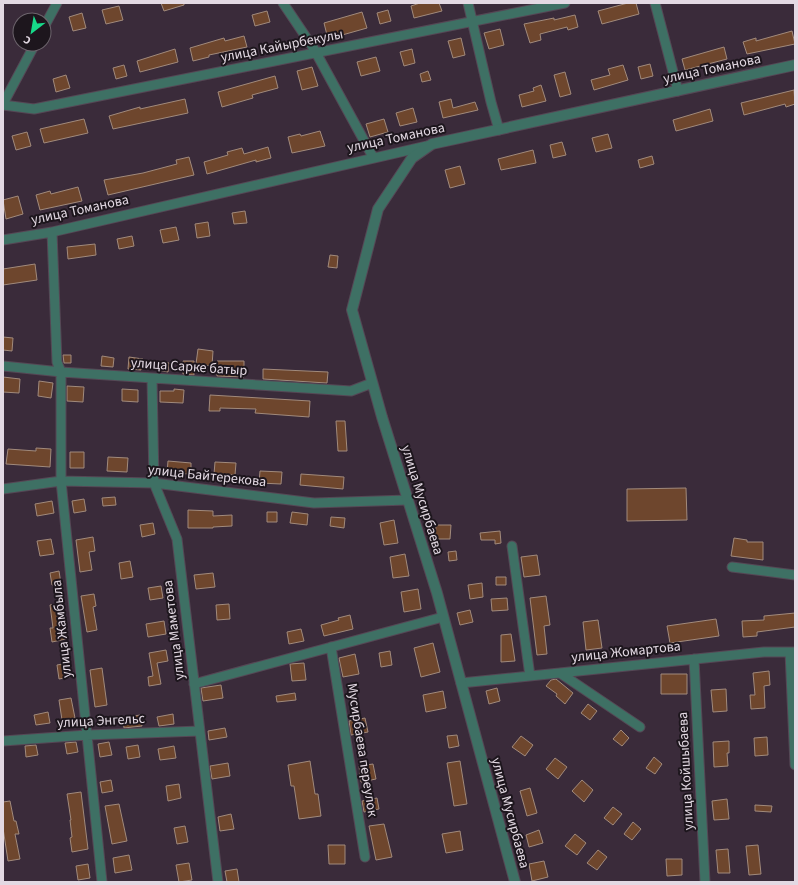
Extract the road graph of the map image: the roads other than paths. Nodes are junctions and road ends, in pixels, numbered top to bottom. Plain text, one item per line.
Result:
1 (57, 3) edge
2 (283, 3) edge
3 (468, 3) edge
4 (565, 3) edge
5 (655, 3) edge
6 (52, 12) edge
7 (472, 22) junction
8 (31, 52) edge
9 (316, 54) junction
10 (795, 65) edge
11 (678, 90) junction
12 (3, 104) edge
13 (499, 130) junction
14 (432, 144) junction
15 (373, 157) junction
16 (52, 232) junction
17 (3, 240) edge
18 (3, 366) edge
19 (61, 372) junction
20 (152, 378) junction
21 (372, 383) junction
22 (61, 481) junction
23 (154, 483) junction
24 (3, 489) edge
25 (408, 500) junction
26 (512, 546) dead end
27 (732, 567) dead end
28 (795, 575) edge
29 (443, 617) junction
30 (330, 648) junction
31 (792, 652) edge
32 (694, 659) junction
33 (560, 673) junction
34 (530, 676) junction
35 (461, 683) junction
36 (194, 684) junction
37 (640, 726) dead end
38 (200, 731) junction
39 (87, 735) junction
40 (3, 741) edge
41 (795, 765) edge
42 (365, 857) dead end
43 (102, 882) edge
44 (218, 882) edge
45 (515, 882) edge
46 (705, 882) edge

1 - 6 street
2 - 9 street
3 - 7 street
4 - 7 street, улица Кайырбекулы
5 - 11 street
7 - 9 street, улица Кайырбекулы
7 - 13 street
8 - 12 street
9 - 12 street, улица Кайырбекулы
9 - 15 street
10 - 11 street, улица Томанова
11 - 13 street, улица Томанова
13 - 14 street, улица Томанова
14 - 15 street, улица Томанова
14 - 21 street, улица Мусирбаева
15 - 16 street, улица Томанова
16 - 17 street, улица Томанова
16 - 19 street, улица Жамбыла
18 - 19 street, улица Сарке батыр
19 - 20 street, улица Сарке батыр
19 - 22 street, улица Жамбыла
20 - 21 street, улица Сарке батыр
20 - 23 street, улица Маметова
21 - 25 street, улица Мусирбаева
22 - 23 street, улица Байтерекова
22 - 24 street, улица Байтерекова
22 - 39 street, улица Жамбыла
23 - 25 street, улица Байтерекова
23 - 36 street, улица Маметова
25 - 29 street, улица Мусирбаева
26 - 34 street
27 - 28 street
29 - 30 street
29 - 35 street, улица Мусирбаева
30 - 36 street
30 - 42 street, Мусирбаева переулок
31 - 32 street, улица Жомартова
31 - 41 street
32 - 33 street, улица Жомартова
32 - 46 street, улица Койшыбаева
33 - 34 street, улица Жомартова
33 - 37 street
34 - 35 street, улица Жомартова
35 - 45 street, улица Мусирбаева
36 - 38 street, улица Маметова
38 - 39 street, улица Энгельс
38 - 44 street, улица Маметова
39 - 40 street, улица Энгельс
39 - 43 street, улица Жамбыла

